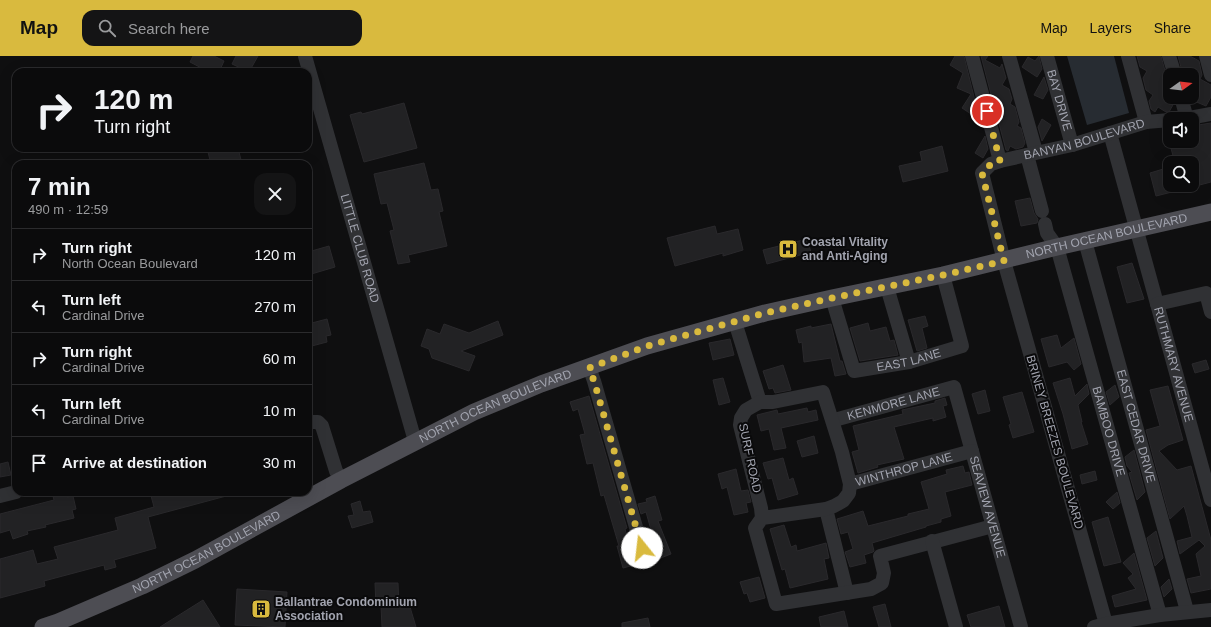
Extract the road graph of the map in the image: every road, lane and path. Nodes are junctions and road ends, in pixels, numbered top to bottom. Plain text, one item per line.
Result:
1 (305, 56) edge
2 (972, 56) edge
3 (1009, 56) edge
4 (1047, 56) edge
5 (1128, 56) edge
6 (1169, 56) edge
7 (1206, 56) edge
8 (308, 68) edge
9 (1173, 68) edge
10 (1211, 75) edge
11 (312, 80) edge
12 (1211, 114) edge
13 (1199, 116) edge
14 (1163, 121) edge
15 (1146, 122) junction
16 (1110, 133) junction
17 (1072, 145) junction
18 (1031, 154) junction
19 (1000, 161) junction
20 (1211, 212) edge
21 (1137, 229) junction
22 (1085, 241) junction
23 (1057, 247) junction
24 (1003, 255) junction
25 (943, 275) junction
26 (887, 287) junction
27 (832, 298) junction
28 (1156, 304) junction
29 (1211, 312) edge
30 (736, 322) junction
31 (909, 362) junction
32 (589, 368) junction
33 (954, 387) joint
34 (760, 402) junction
35 (833, 421) junction
36 (312, 422) edge
37 (415, 441) junction
38 (972, 451) junction
39 (341, 480) junction
40 (850, 484) junction
41 (12, 493) edge
42 (0, 496) edge
43 (312, 496) edge
44 (312, 496) edge
45 (1211, 500) edge
46 (826, 509) junction
47 (762, 518) junction
48 (993, 526) junction
49 (932, 542) junction
50 (646, 562) dead end
51 (847, 593) junction
52 (1211, 610) edge
53 (1187, 611) junction
54 (1160, 615) junction
55 (1100, 625) edge
56 (43, 627) edge
57 (956, 627) edge
58 (1021, 627) edge

1 - 8 street, LITTLE CLUB ROAD
2 - 19 street
3 - 18 street, BAMBOO DRIVE
4 - 17 street, BAY DRIVE
5 - 15 street
6 - 9 street
7 - 10 street
11 - 37 street, LITTLE CLUB ROAD
12 - 13 street
14 - 15 street, BANYAN BOULEVARD
15 - 16 street, BANYAN BOULEVARD
16 - 17 street, BANYAN BOULEVARD
16 - 21 street, RUTHMARY AVENUE
17 - 18 street, BANYAN BOULEVARD
18 - 19 street, BANYAN BOULEVARD
18 - 23 street, BAMBOO DRIVE
19 - 24 street, BANYAN BOULEVARD
20 - 21 main road, NORTH OCEAN BOULEVARD
21 - 22 main road, NORTH OCEAN BOULEVARD
21 - 28 street, RUTHMARY AVENUE
22 - 23 main road, NORTH OCEAN BOULEVARD
22 - 53 street, EAST CEDAR DRIVE
23 - 24 main road, NORTH OCEAN BOULEVARD
23 - 54 street, BAMBOO DRIVE
24 - 25 main road, NORTH OCEAN BOULEVARD
24 - 55 street, BRINEY BREEZES BOULEVARD
25 - 26 main road, NORTH OCEAN BOULEVARD
25 - 31 street, EAST LANE
26 - 27 main road, NORTH OCEAN BOULEVARD
26 - 31 street
27 - 30 main road, NORTH OCEAN BOULEVARD
27 - 31 street, EAST LANE
28 - 29 street
28 - 45 street, RUTHMARY AVENUE
30 - 32 main road, NORTH OCEAN BOULEVARD
30 - 34 street
32 - 37 main road, NORTH OCEAN BOULEVARD
32 - 50 street
33 - 35 street, KENMORE LANE
33 - 38 street, SEAVIEW AVENUE
34 - 35 street
34 - 47 street, SURF ROAD
35 - 40 street
36 - 39 street
37 - 39 main road, NORTH OCEAN BOULEVARD
38 - 40 street, WINTHROP LANE
38 - 48 street, SEAVIEW AVENUE
39 - 44 main road, NORTH OCEAN BOULEVARD
40 - 46 street, WINTHROP LANE
41 - 42 street
43 - 56 main road, NORTH OCEAN BOULEVARD
46 - 47 street, WINTHROP LANE
46 - 51 street
47 - 51 street, SURF ROAD
48 - 49 street
48 - 58 street, SEAVIEW AVENUE
49 - 51 street
49 - 57 street
52 - 53 street
53 - 54 street
54 - 55 street

